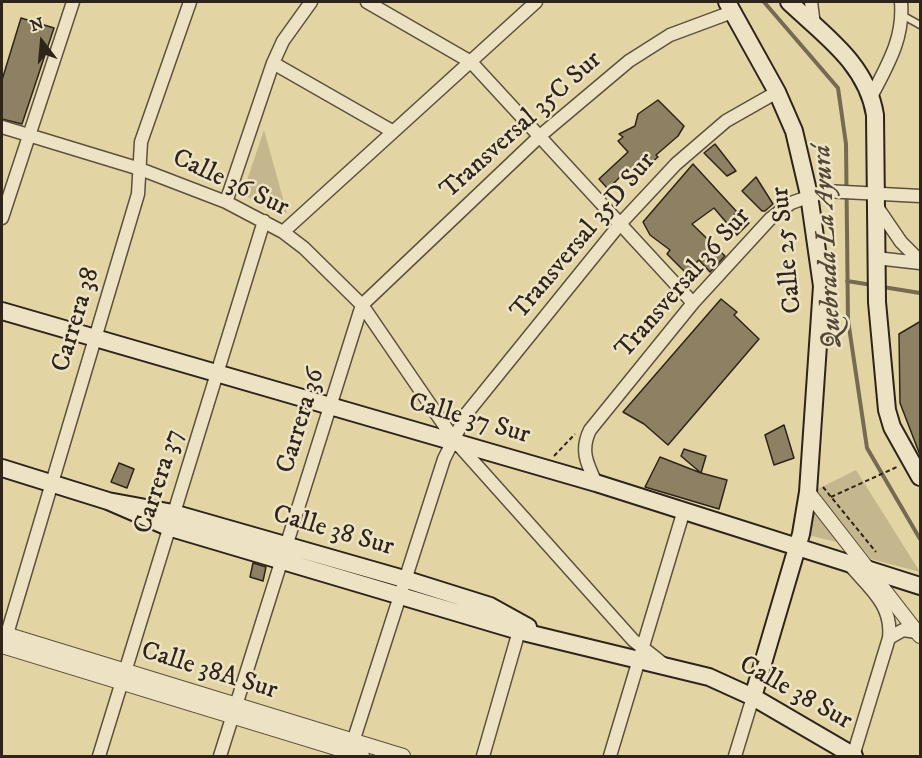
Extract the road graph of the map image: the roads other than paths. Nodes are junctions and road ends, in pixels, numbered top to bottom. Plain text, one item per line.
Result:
1 (74, 2) edge
2 (190, 2) edge
3 (311, 2) edge
4 (536, 2) edge
5 (789, 2) edge
6 (811, 2) edge
7 (901, 2) edge
8 (376, 4) edge
9 (730, 7) edge
10 (902, 15) junction
11 (814, 25) junction
12 (920, 25) edge
13 (471, 62) junction
14 (273, 63) junction
15 (777, 92) junction
16 (872, 95) junction
17 (2, 127) edge
18 (392, 131) junction
19 (28, 135) junction
20 (541, 135) junction
21 (140, 169) junction
22 (817, 193) junction
23 (921, 196) edge
24 (875, 198) junction
25 (226, 202) junction
26 (2, 218) edge
27 (264, 221) junction
28 (620, 224) junction
29 (283, 232) junction
30 (921, 262) edge
31 (876, 267) junction
32 (693, 303) junction
33 (362, 305) junction
34 (2, 311) edge
35 (95, 339) junction
36 (218, 374) junction
37 (330, 407) junction
38 (455, 441) junction
39 (2, 468) edge
40 (921, 477) edge
41 (596, 483) junction
42 (52, 484) junction
43 (814, 488) junction
44 (684, 510) junction
45 (171, 520) junction
46 (799, 546) junction
47 (286, 553) junction
48 (846, 561) junction
49 (864, 567) junction
50 (401, 586) junction
51 (921, 586) edge
52 (528, 632) junction
53 (919, 634) edge
54 (889, 638) junction
55 (3, 642) edge
56 (639, 654) junction
57 (123, 678) junction
58 (753, 698) junction
59 (235, 712) junction
60 (353, 752) edge
61 (99, 756) edge
62 (220, 756) edge
63 (403, 756) edge
64 (483, 756) edge
65 (609, 756) edge
66 (735, 756) edge
67 (854, 756) edge

1 - 19 street
2 - 21 street, Carrera 38
3 - 14 street
4 - 13 street
5 - 11 main road
6 - 11 street
7 - 10 street
8 - 13 street
9 - 15 main road, Calle 25 Sur
9 - 20 street, Transversal 35C Sur
10 - 12 lane
10 - 16 street
11 - 16 main road
13 - 18 street
13 - 20 street
14 - 18 street
14 - 25 street
15 - 22 main road, Calle 25 Sur
15 - 28 street, Transversal 35D Sur
16 - 24 main road
17 - 19 street, Calle 36 Sur
18 - 29 street
19 - 21 street, Calle 36 Sur
19 - 26 street
20 - 28 street
20 - 33 street, Transversal 35C Sur
21 - 25 street, Calle 36 Sur
21 - 35 street, Carrera 38
22 - 24 street, Transversal 36 Sur
22 - 32 street, Transversal 36 Sur
22 - 43 main road, Calle 25 Sur
23 - 24 street, Transversal 36 Sur
24 - 30 street
24 - 31 main road
25 - 27 street, Calle 36 Sur
27 - 29 street, Calle 36 Sur
27 - 36 street, Carrera 37
28 - 32 street
28 - 38 street, Transversal 35D Sur
29 - 33 street, Calle 36 Sur
30 - 31 street
31 - 40 main road
32 - 41 street, Transversal 36 Sur
33 - 37 street, Carrera 36
33 - 38 street, Calle 36 Sur
34 - 35 main road, Calle 37 Sur
35 - 36 main road, Calle 37 Sur
35 - 42 street, Carrera 38
36 - 37 main road, Calle 37 Sur
36 - 45 street, Carrera 37
37 - 38 main road, Calle 37 Sur
37 - 47 street, Carrera 36
38 - 41 main road, Calle 37 Sur
38 - 50 street, Transversal 35D Sur
38 - 56 street, Calle 36 Sur
39 - 42 main road, Calle 38 Sur
41 - 44 main road, Calle 37 Sur
42 - 45 main road, Calle 38 Sur
42 - 55 street, Carrera 38
43 - 46 main road, Calle 25 Sur
43 - 49 street
44 - 46 main road, Calle 37 Sur
44 - 56 street
45 - 47 main road, Calle 38 Sur
45 - 57 street, Carrera 37
46 - 48 main road, Calle 37 Sur
46 - 58 main road, Calle 25 Sur
47 - 50 main road, Calle 38 Sur
47 - 59 street, Carrera 36
48 - 49 main road, Calle 37 Sur
48 - 54 street
49 - 51 main road, Calle 37 Sur
49 - 53 street
50 - 52 main road, Calle 38 Sur
50 - 60 street, Transversal 35D Sur
52 - 56 main road, Calle 38 Sur
52 - 64 street
53 - 54 street
54 - 67 street
55 - 57 street, Calle 38A Sur
56 - 58 main road, Calle 38 Sur
56 - 65 street
57 - 59 street, Calle 38A Sur
57 - 61 street, Carrera 37
58 - 66 street
58 - 67 main road, Calle 38 Sur
59 - 60 street, Calle 38A Sur
59 - 62 street, Carrera 36
60 - 63 street, Calle 38A Sur

